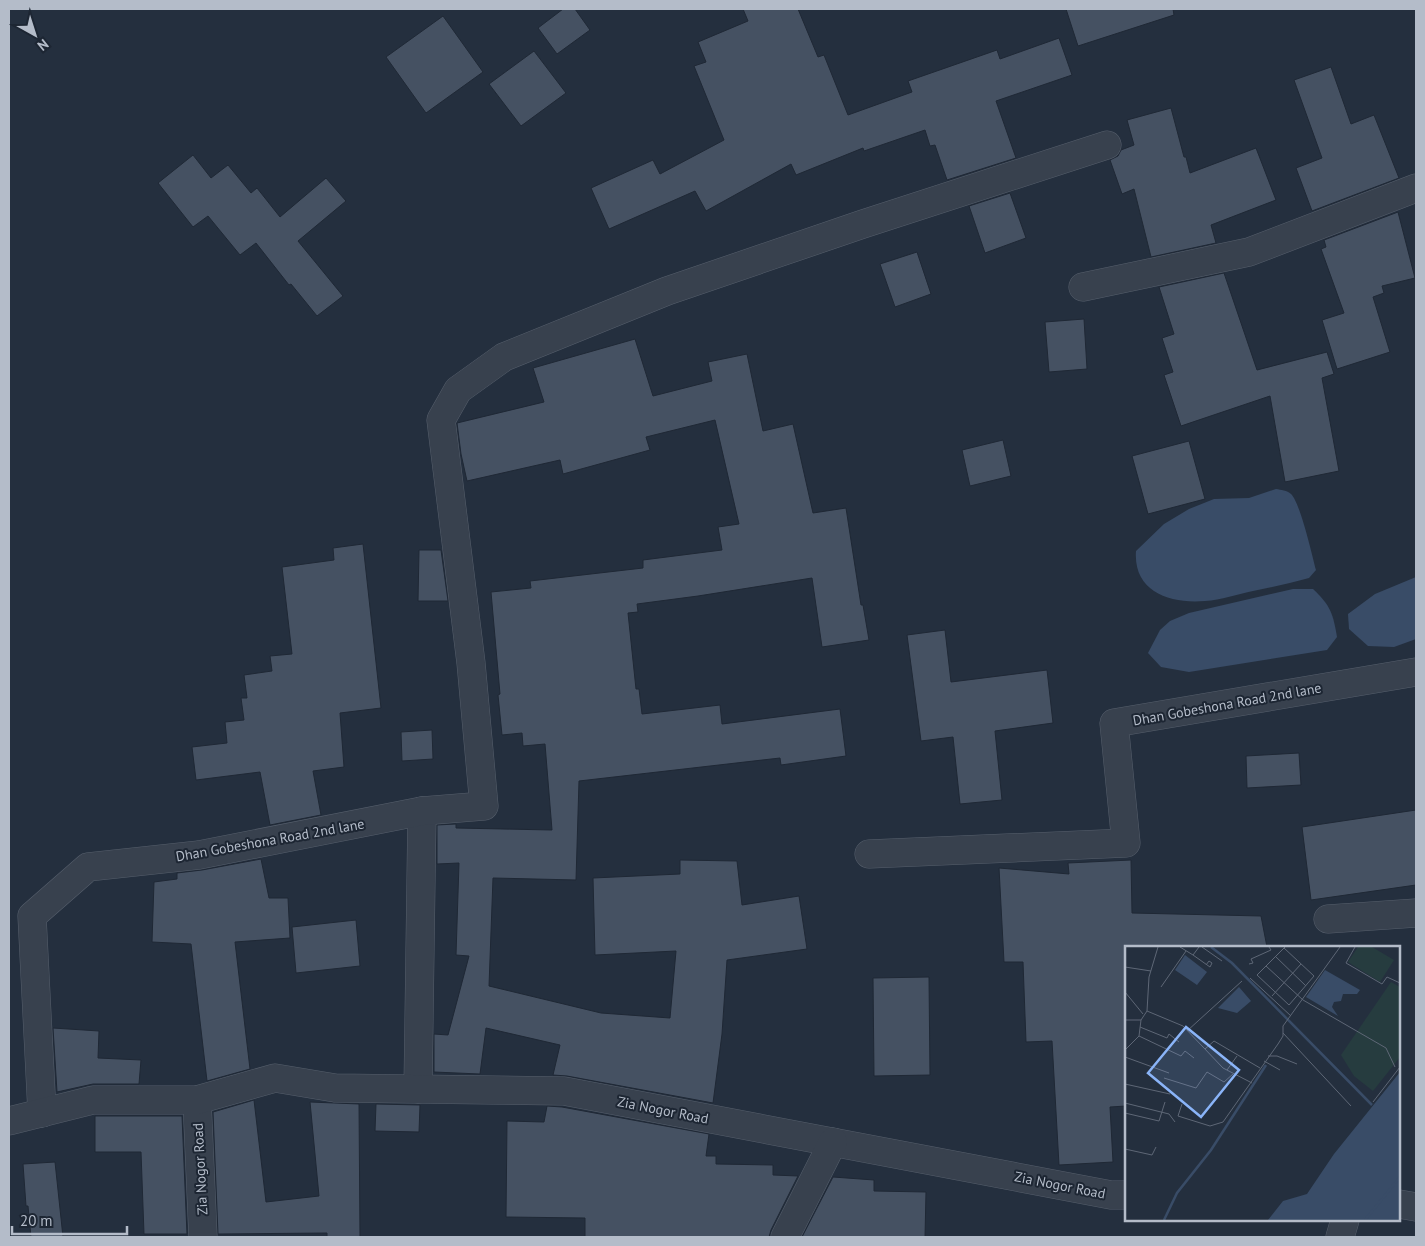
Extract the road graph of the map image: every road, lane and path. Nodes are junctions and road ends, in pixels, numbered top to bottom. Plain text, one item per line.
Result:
1 (1107, 145) dead end
2 (1416, 188) edge
3 (1083, 287) dead end
4 (1416, 672) edge
5 (422, 812) junction
6 (869, 854) dead end
7 (1416, 913) edge
8 (1328, 919) dead end
9 (418, 1089) junction
10 (197, 1100) junction
11 (42, 1113) junction
12 (9, 1121) edge
13 (833, 1142) junction
14 (1125, 1195) edge
15 (1400, 1204) edge
16 (1416, 1207) edge
17 (1345, 1221) edge
18 (203, 1237) edge
19 (785, 1237) edge
20 (1340, 1237) edge

1 - 5 street, Dhan Gobeshona Road 2nd lane
2 - 3 street
4 - 6 street, Dhan Gobeshona Road 2nd lane
5 - 9 street
5 - 11 street, Dhan Gobeshona Road 2nd lane
7 - 8 street
9 - 10 street, Zia Nogor Road
9 - 13 street, Zia Nogor Road
10 - 11 street, Zia Nogor Road
10 - 18 street, Zia Nogor Road
11 - 12 street, Zia Nogor Road
13 - 14 street, Zia Nogor Road
13 - 19 street
15 - 16 street
17 - 20 street

